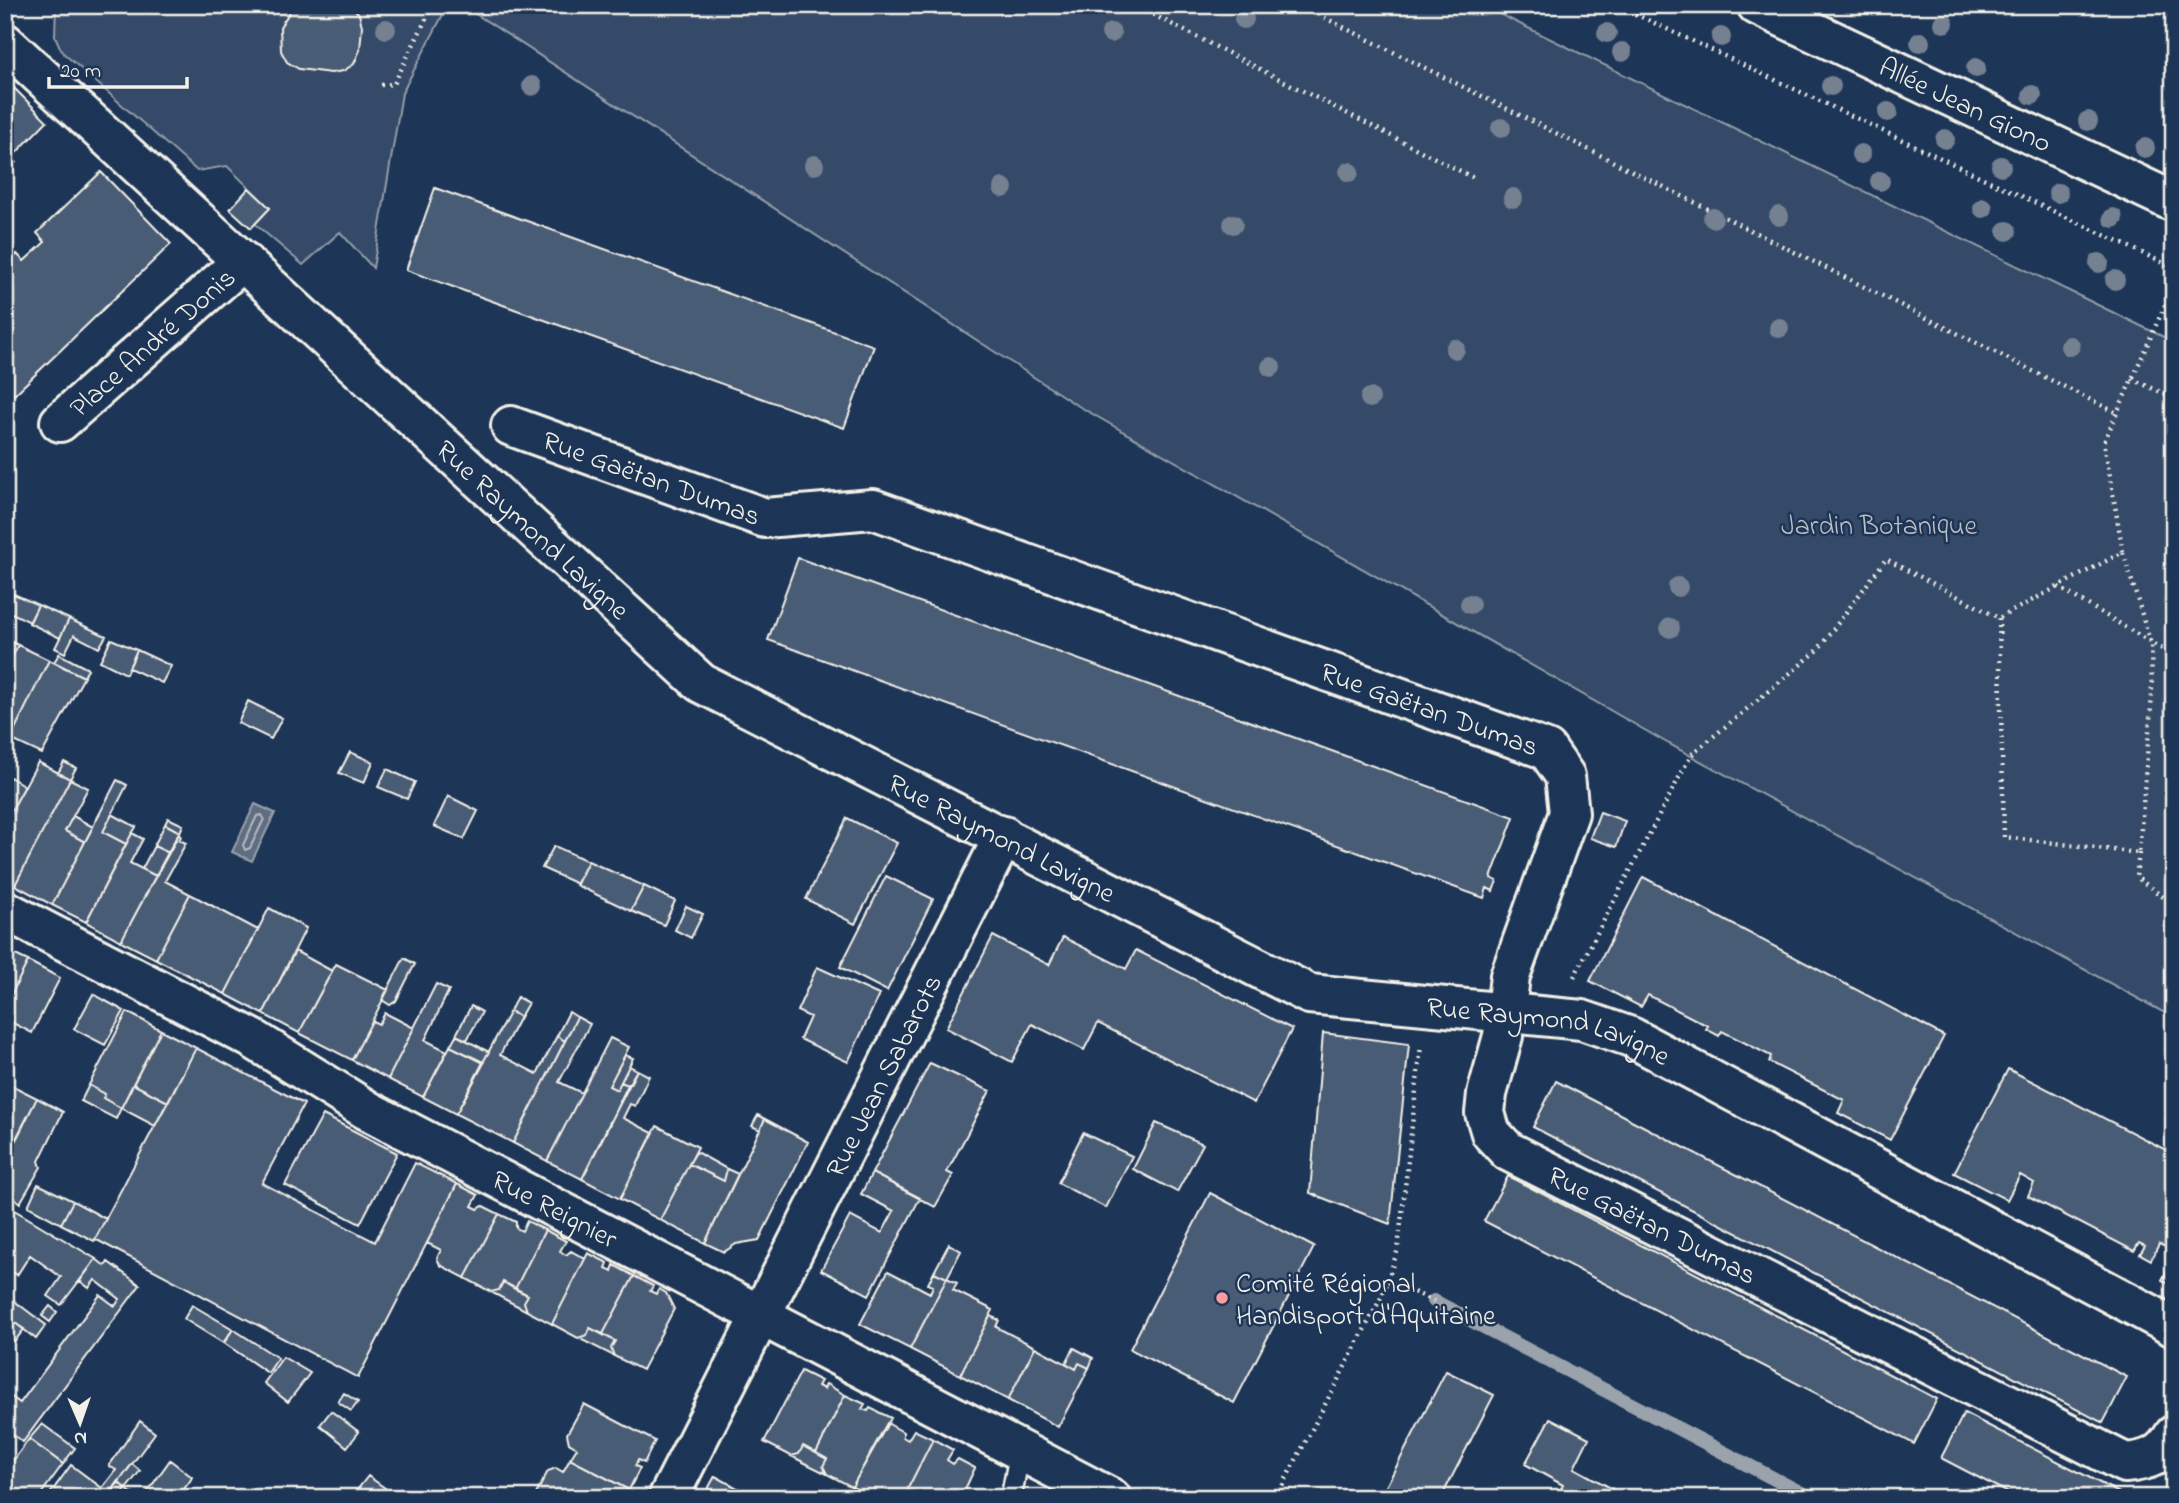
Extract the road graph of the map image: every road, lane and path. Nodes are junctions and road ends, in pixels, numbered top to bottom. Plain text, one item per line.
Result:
1 (433, 5) edge
2 (1134, 5) edge
3 (1299, 5) edge
4 (1616, 5) edge
5 (1757, 5) edge
6 (5, 43) edge
7 (381, 85) dead end
8 (1474, 178) dead end
9 (2174, 202) edge
10 (243, 261) junction
11 (2174, 268) edge
12 (2174, 285) edge
13 (2132, 379) junction
14 (2174, 398) edge
15 (2117, 413) junction
16 (60, 422) dead end
17 (512, 426) dead end
18 (2123, 552) junction
19 (2058, 587) junction
20 (1999, 618) junction
21 (2151, 644) junction
22 (2174, 656) edge
23 (1004, 836) junction
24 (2139, 853) junction
25 (2174, 905) edge
26 (5, 910) edge
27 (1425, 1005) junction
28 (1506, 1015) junction
29 (1582, 1020) junction
30 (1388, 1281) junction
31 (1434, 1301) dead end
32 (762, 1315) junction
33 (2174, 1327) edge
34 (2174, 1435) edge
35 (1020, 1451) junction
36 (668, 1498) edge
37 (1011, 1498) edge
38 (1111, 1498) edge
39 (1276, 1498) edge

1 - 7 path
2 - 8 path
3 - 15 path
4 - 11 path
5 - 9 street, Allée Jean Giono
6 - 10 street, Rue Raymond Lavigne
10 - 16 street, Place André Donis
10 - 23 street, Rue Raymond Lavigne
12 - 13 path
13 - 14 path
13 - 15 path
15 - 18 path
17 - 28 street, Rue Gaëtan Dumas
18 - 19 path
18 - 21 path
19 - 20 path
19 - 21 path
20 - 24 path
20 - 29 path
21 - 22 path
21 - 24 path
23 - 27 street, Rue Raymond Lavigne
23 - 32 street, Rue Jean Sabarots
24 - 25 path
26 - 32 street, Rue Reignier
27 - 28 street, Rue Raymond Lavigne
27 - 30 path
28 - 29 street, Rue Raymond Lavigne
28 - 34 street, Rue Gaëtan Dumas
29 - 33 street, Rue Raymond Lavigne
30 - 31 path
30 - 39 path
32 - 35 street, Rue Reignier
32 - 36 street, Rue Jean Sabarots
35 - 37 lane
35 - 38 street, Rue Reignier

